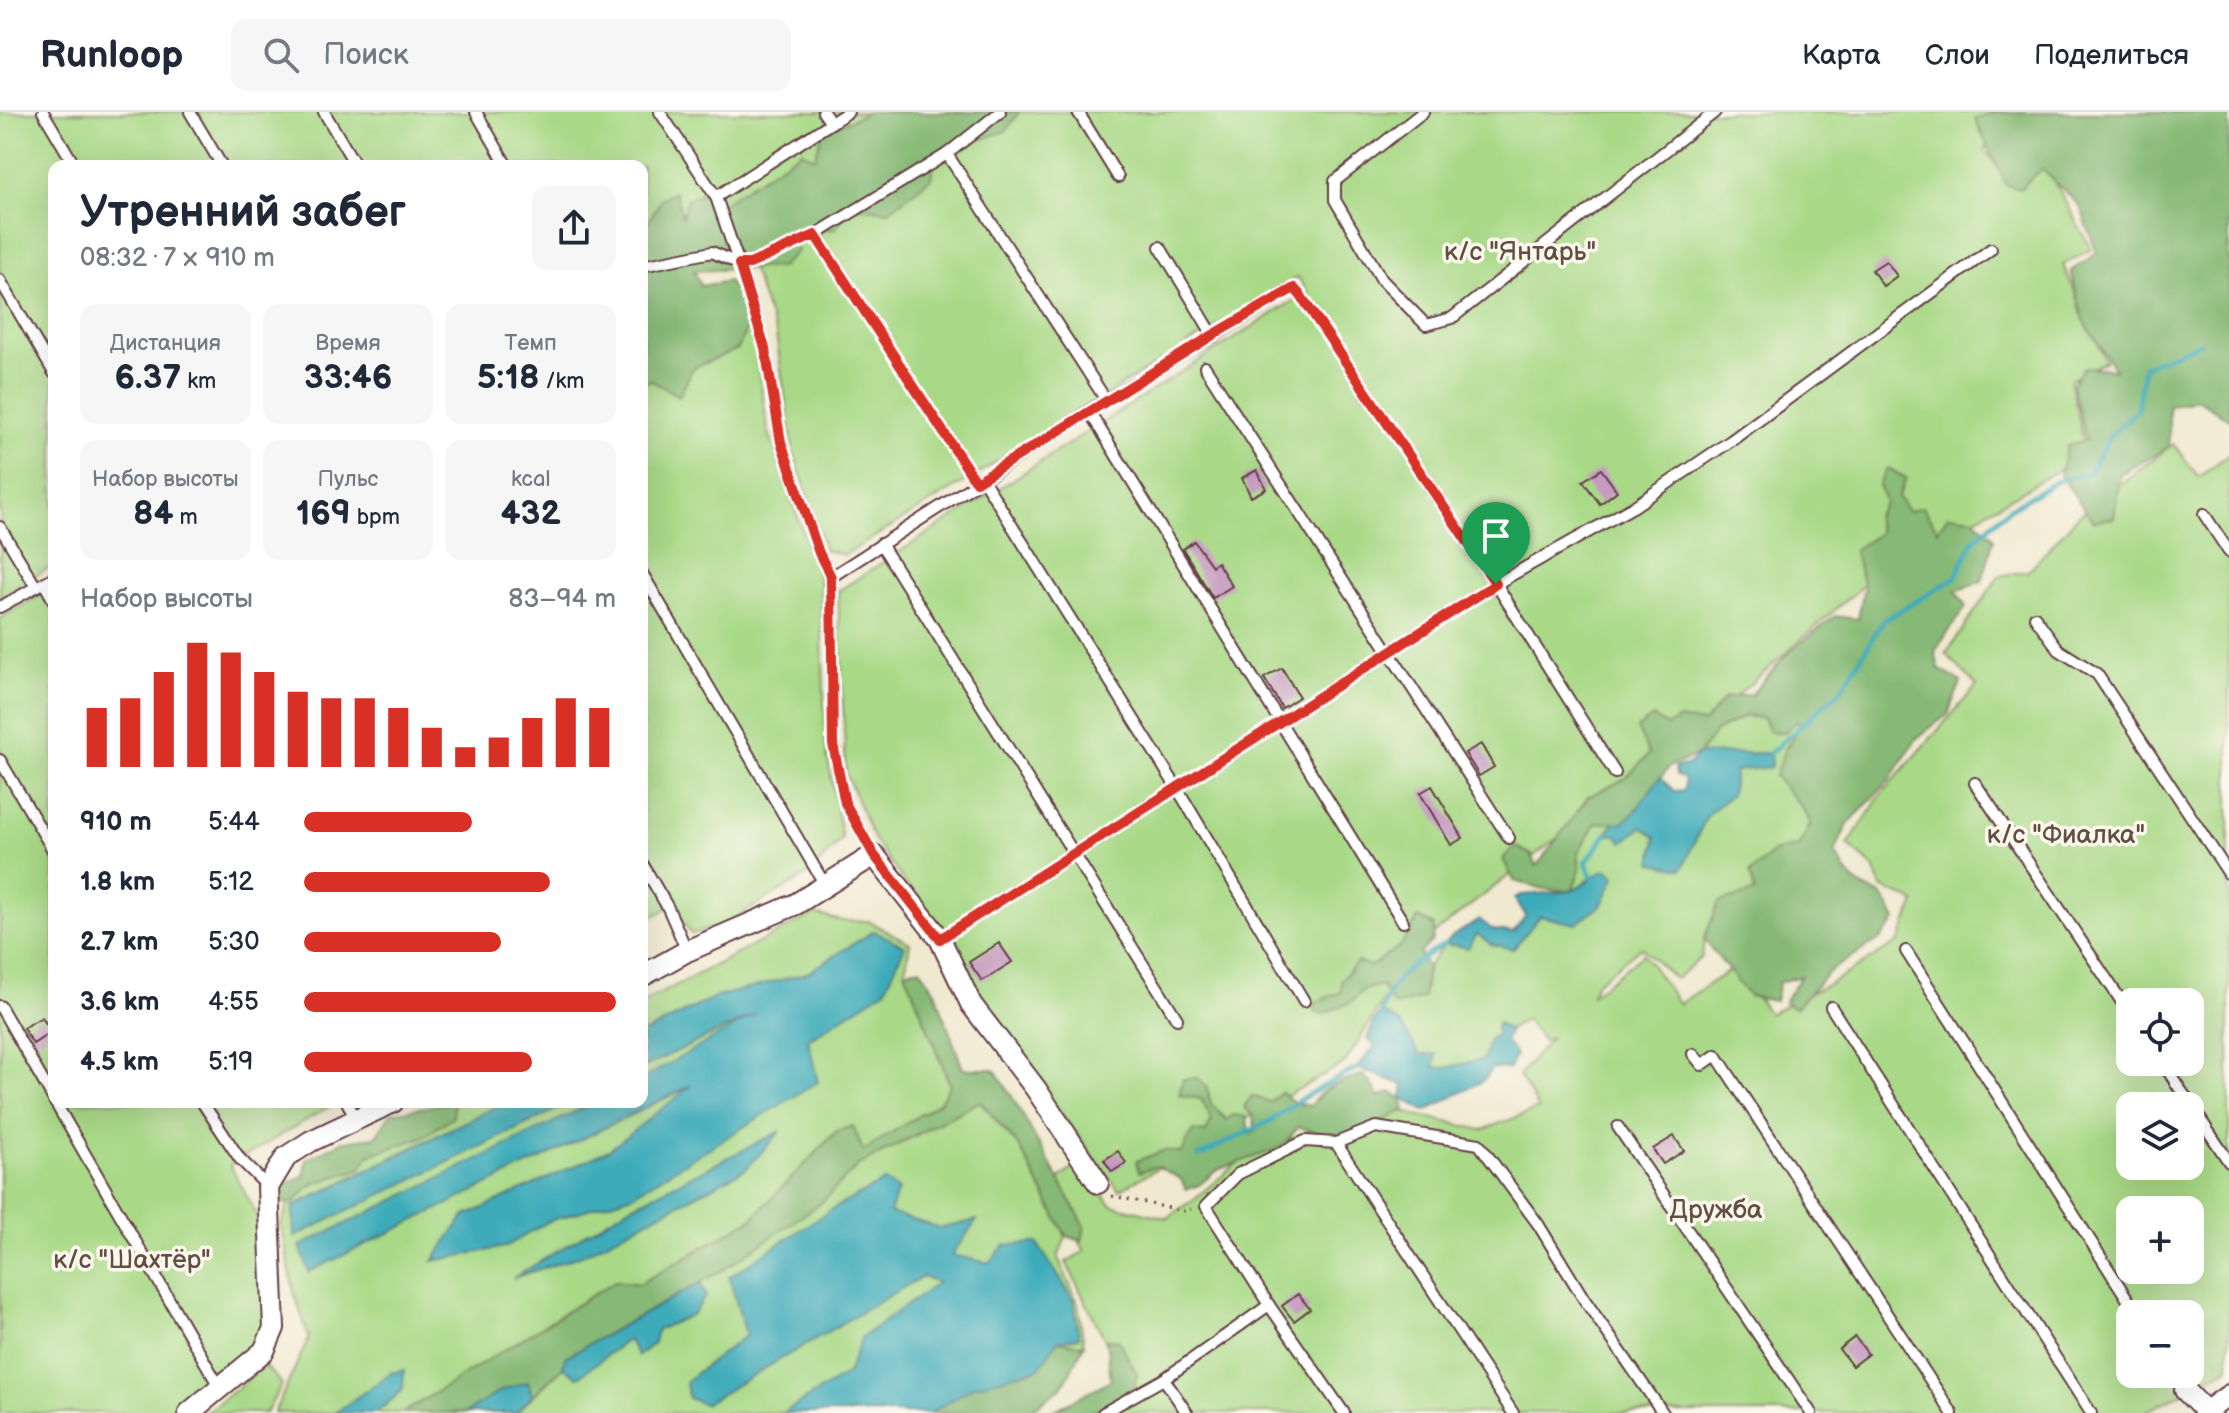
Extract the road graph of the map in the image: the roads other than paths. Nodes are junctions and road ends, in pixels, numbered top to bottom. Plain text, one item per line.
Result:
1 (43, 112) edge
2 (190, 112) edge
3 (324, 112) edge
4 (476, 112) edge
5 (660, 112) edge
6 (823, 112) edge
7 (848, 112) edge
8 (1000, 112) edge
9 (1078, 112) edge
10 (1423, 112) edge
11 (1715, 112) edge
12 (831, 123) junction
13 (947, 154) junction
14 (71, 160) edge
15 (218, 160) edge
16 (352, 160) edge
17 (504, 160) edge
18 (1118, 177) dead end
19 (716, 197) junction
20 (815, 235) junction
21 (1160, 247) dead end
22 (1991, 249) dead end
23 (739, 264) junction
24 (648, 265) edge
25 (0, 280) edge
26 (1213, 335) junction
27 (48, 363) edge
28 (1205, 367) dead end
29 (1106, 400) junction
30 (1089, 411) junction
31 (979, 480) junction
32 (2204, 514) dead end
33 (0, 527) edge
34 (881, 544) junction
35 (2229, 552) edge
36 (831, 577) junction
37 (44, 582) edge
38 (648, 583) edge
39 (1496, 584) junction
40 (0, 607) edge
41 (2035, 617) dead end
42 (1390, 652) junction
43 (1279, 723) junction
44 (0, 760) edge
45 (1615, 773) dead end
46 (1975, 783) dead end
47 (1177, 788) junction
48 (1509, 838) dead end
49 (48, 842) edge
50 (1074, 854) junction
51 (874, 855) junction
52 (648, 873) edge
53 (2229, 874) edge
54 (825, 885) junction
55 (1403, 922) dead end
56 (940, 939) junction
57 (687, 951) junction
58 (1906, 951) dead end
59 (648, 973) edge
60 (2116, 993) edge
61 (1304, 1001) dead end
62 (0, 1006) edge
63 (1831, 1007) dead end
64 (1177, 1019) dead end
65 (1693, 1054) dead end
66 (2171, 1076) edge
67 (48, 1090) edge
68 (58, 1108) edge
69 (206, 1108) edge
70 (352, 1111) edge
71 (1618, 1127) dead end
72 (1336, 1143) junction
73 (2229, 1162) edge
74 (1098, 1183) road end
75 (268, 1187) junction
76 (2128, 1300) edge
77 (1269, 1305) junction
78 (1164, 1379) junction
79 (220, 1388) junction
80 (2185, 1388) edge
81 (2229, 1395) edge
82 (2205, 1412) edge
83 (189, 1413) edge
84 (1103, 1413) edge
85 (1187, 1413) edge
86 (1344, 1413) edge
87 (1513, 1413) edge
88 (1663, 1413) edge
89 (1811, 1413) edge
90 (1952, 1413) edge
91 (2091, 1413) edge

1 - 14 lane
2 - 15 lane
3 - 16 lane
4 - 17 lane
5 - 19 lane
6 - 12 lane
7 - 12 lane
8 - 13 lane
9 - 18 lane
10 - 11 lane
12 - 19 lane
13 - 20 lane
13 - 29 lane
19 - 23 lane
20 - 23 lane
20 - 31 lane
21 - 26 lane
22 - 39 lane
23 - 24 lane
23 - 36 lane
25 - 27 lane
26 - 29 lane
26 - 39 lane
28 - 42 lane
29 - 30 lane
30 - 31 lane
30 - 43 lane
31 - 34 lane
31 - 47 lane
32 - 35 lane
33 - 37 lane
34 - 36 lane
34 - 50 lane
36 - 51 lane
37 - 40 lane
38 - 54 lane
39 - 42 lane
39 - 45 lane
41 - 53 lane
42 - 43 lane
42 - 48 lane
43 - 47 lane
43 - 55 lane
44 - 49 lane
46 - 60 lane
47 - 50 lane
47 - 61 lane
50 - 56 lane
50 - 64 lane
51 - 54 street
51 - 56 street
52 - 57 lane
54 - 57 street
56 - 74 street
57 - 59 street
58 - 76 lane
62 - 67 lane
63 - 91 lane
65 - 90 lane
66 - 73 lane
68 - 79 lane
69 - 75 lane
70 - 75 street
71 - 89 lane
72 - 77 lane
72 - 87 lane
72 - 88 lane
75 - 79 street
77 - 78 lane
77 - 86 lane
78 - 84 lane
78 - 85 lane
79 - 83 street
80 - 82 street
81 - 82 street

